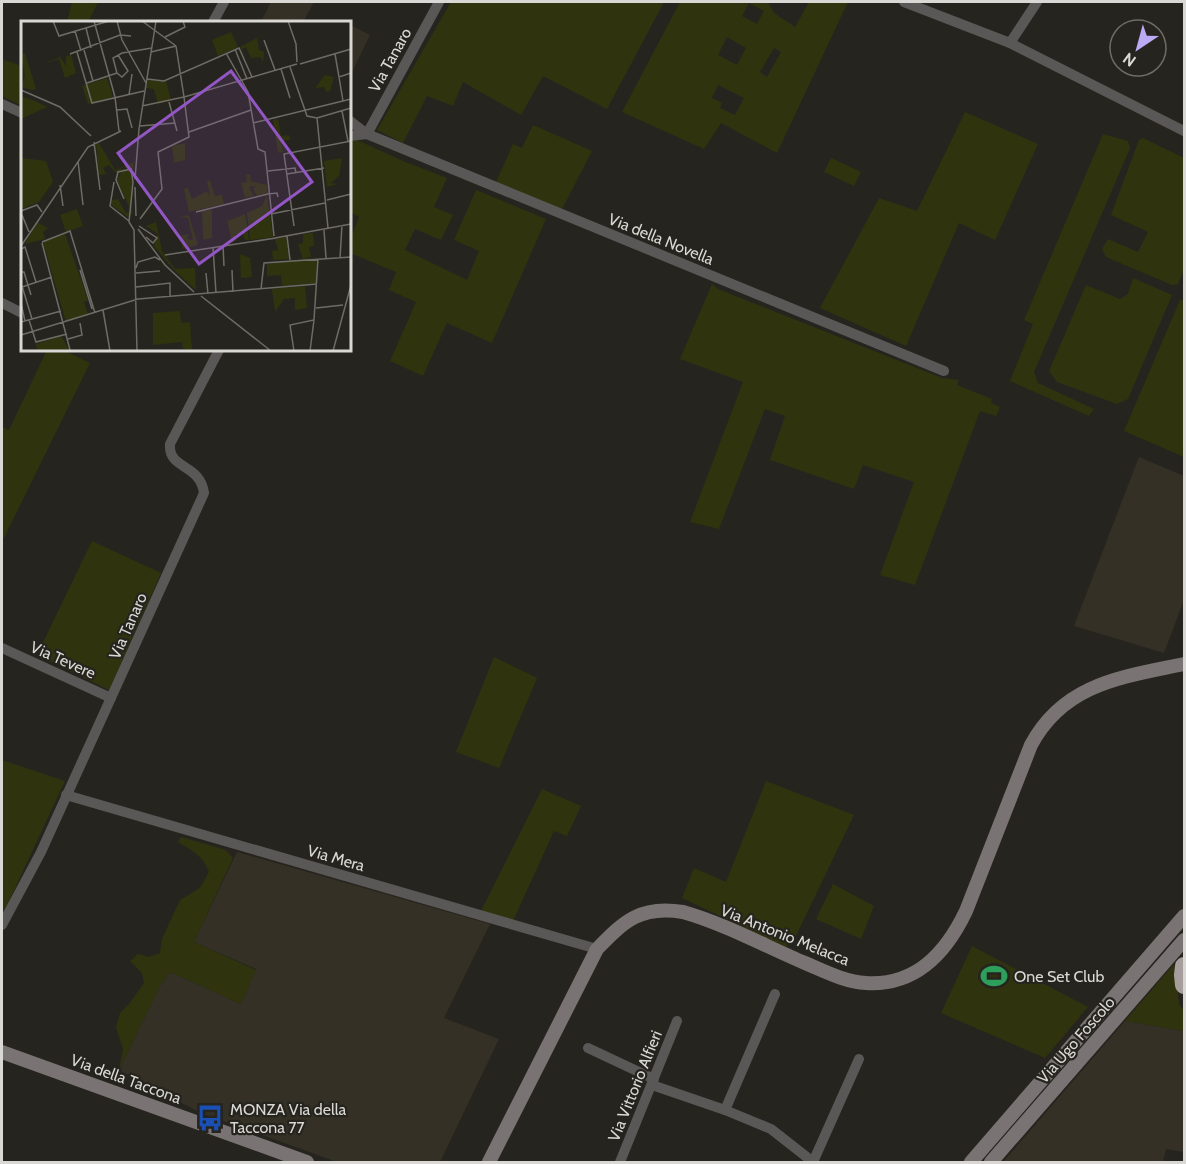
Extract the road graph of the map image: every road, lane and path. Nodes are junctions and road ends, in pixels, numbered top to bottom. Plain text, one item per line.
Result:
1 (224, 2) edge
2 (439, 2) edge
3 (904, 2) edge
4 (1037, 2) edge
5 (928, 6) edge
6 (214, 21) edge
7 (1010, 43) junction
8 (2, 104) edge
9 (21, 114) edge
10 (351, 122) edge
11 (1185, 131) edge
12 (367, 134) junction
13 (351, 136) edge
14 (2, 303) edge
15 (21, 312) edge
16 (218, 351) edge
17 (944, 371) dead end
18 (2, 648) edge
19 (1185, 664) edge
20 (111, 698) junction
21 (66, 795) junction
22 (1185, 916) edge
23 (2, 925) edge
24 (1185, 940) edge
25 (597, 949) junction
26 (1185, 966) edge
27 (1185, 985) edge
28 (776, 994) dead end
29 (677, 1022) dead end
30 (588, 1048) dead end
31 (2, 1052) edge
32 (860, 1059) dead end
33 (653, 1082) junction
34 (725, 1110) junction
35 (973, 1160) edge
36 (307, 1162) edge
37 (489, 1162) edge
38 (620, 1162) edge
39 (813, 1162) edge
40 (992, 1162) edge

1 - 6 street
2 - 12 street, Via Tanaro
3 - 5 street
4 - 7 street
5 - 7 street
7 - 11 street
8 - 9 street
10 - 12 street
12 - 13 street
12 - 17 street, Via della Novella
14 - 15 street
16 - 20 street, Via Tanaro
18 - 20 street, Via Tevere
19 - 25 main road, Via Antonio Melacca
20 - 21 street, Via Tanaro
21 - 23 street, Via Tanaro
21 - 25 street, Via Mera
22 - 35 main road
24 - 40 main road, Via Ugo Foscolo
25 - 37 main road, Via Antonio Melacca
26 - 27 highway
28 - 34 street
29 - 33 street, Via Vittorio Alfieri
30 - 33 street
31 - 36 main road, Via della Taccona
32 - 39 street
33 - 34 street
33 - 38 street, Via Vittorio Alfieri
34 - 39 street

